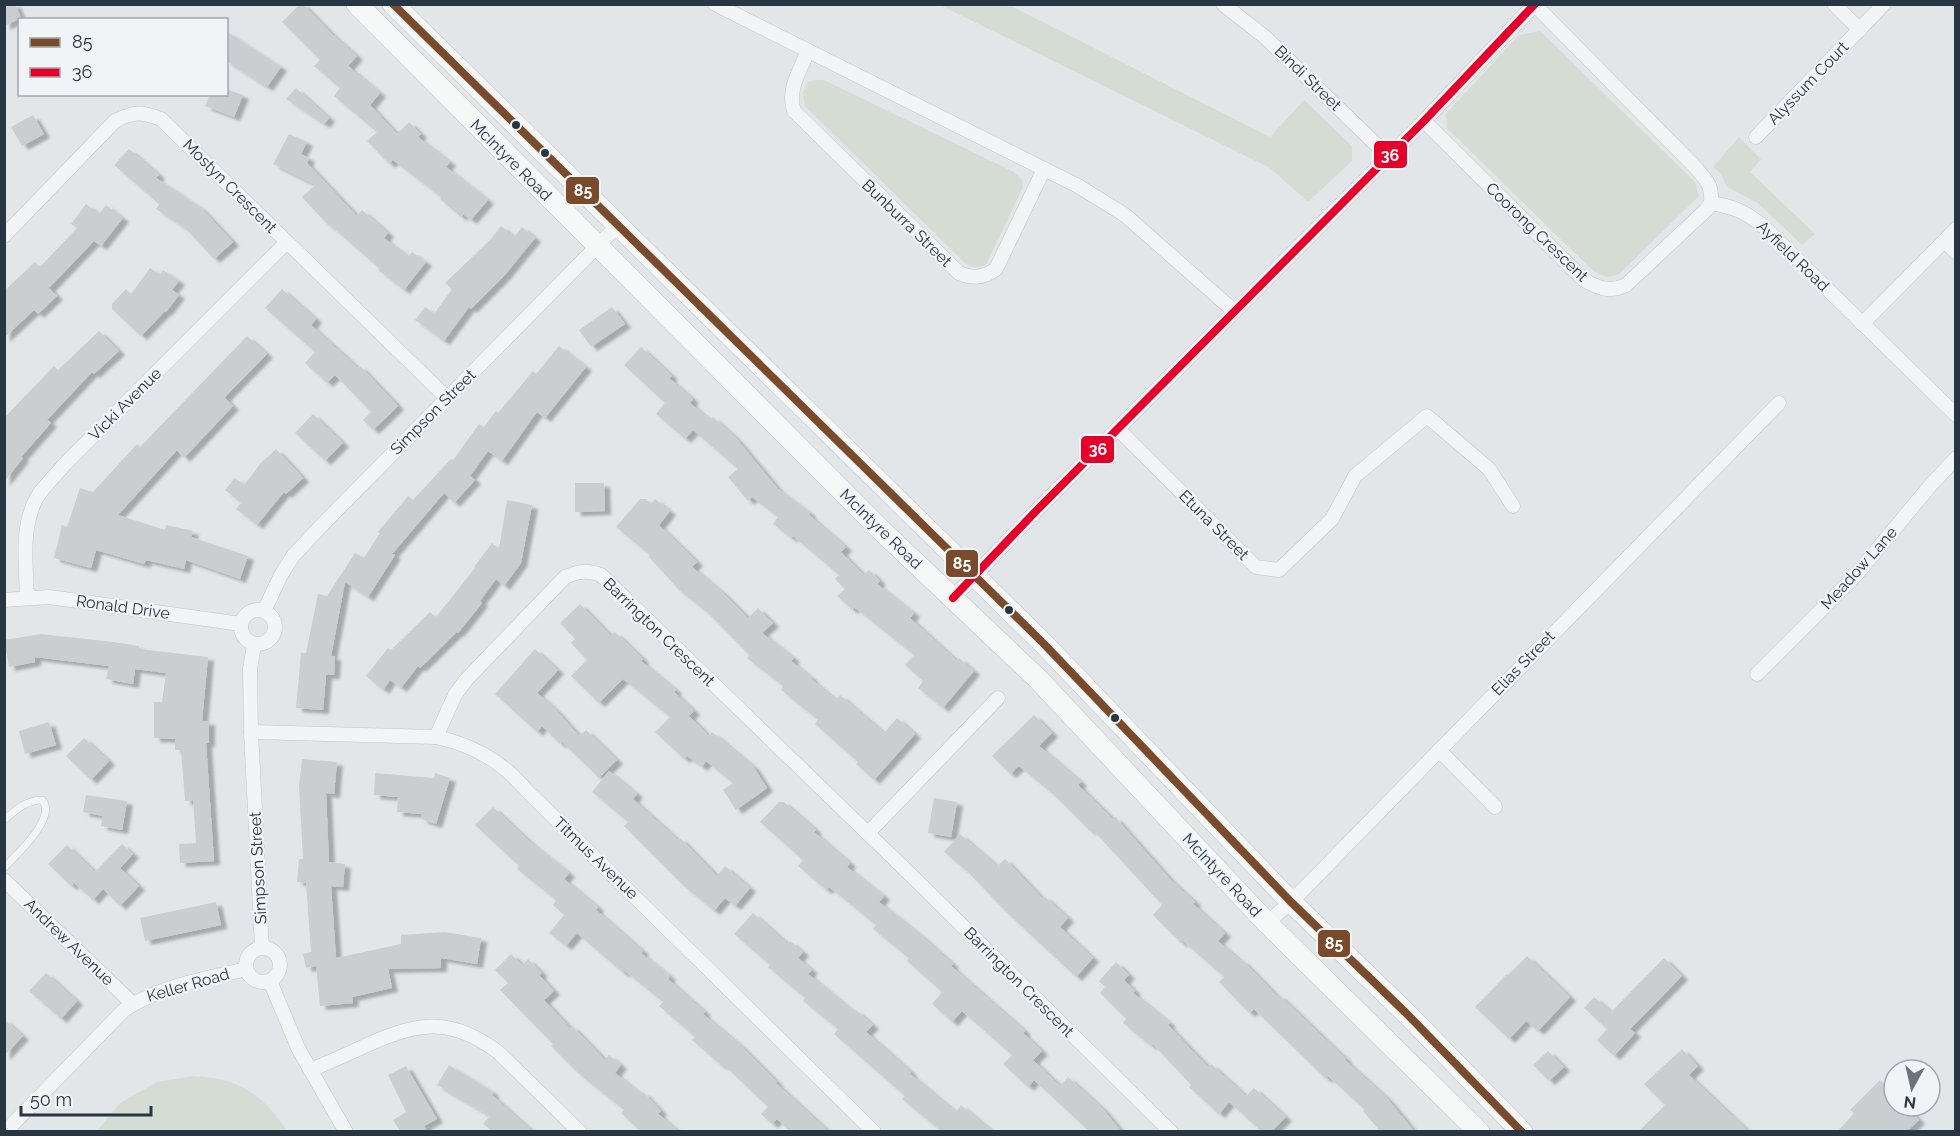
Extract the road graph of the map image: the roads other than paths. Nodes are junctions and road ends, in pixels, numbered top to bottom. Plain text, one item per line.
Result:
1 (357, 4) edge
2 (393, 4) edge
3 (715, 4) edge
4 (1223, 4) edge
5 (1834, 4) edge
6 (1884, 4) edge
7 (1534, 5) edge
8 (1860, 30) junction
9 (808, 51) junction
10 (1424, 121) junction
11 (1756, 137) dead end
12 (1388, 156) junction
13 (1044, 169) junction
14 (1711, 203) junction
15 (617, 226) junction
16 (1956, 229) edge
17 (5, 235) edge
18 (1944, 241) junction
19 (287, 242) junction
20 (596, 246) junction
21 (1956, 252) edge
22 (1234, 311) junction
23 (1862, 324) junction
24 (447, 398) junction
25 (1779, 403) dead end
26 (1956, 415) edge
27 (1118, 429) junction
28 (1956, 458) edge
29 (1513, 506) dead end
30 (975, 576) junction
31 (27, 597) junction
32 (953, 598) junction
33 (4, 600) edge
34 (264, 611) junction
35 (240, 624) junction
36 (254, 645) junction
37 (1757, 674) dead end
38 (998, 698) dead end
39 (251, 732) junction
40 (436, 737) junction
41 (1438, 750) junction
42 (1496, 807) dead end
43 (4, 820) edge
44 (868, 833) junction
45 (4, 868) edge
46 (4, 880) edge
47 (1291, 902) junction
48 (1267, 923) junction
49 (262, 947) junction
50 (246, 969) junction
51 (270, 981) junction
52 (132, 1004) junction
53 (310, 1070) junction
54 (5, 1131) edge
55 (346, 1131) edge
56 (580, 1131) edge
57 (874, 1131) edge
58 (1170, 1131) edge
59 (1479, 1131) edge
60 (1522, 1131) edge

1 - 20 main road, McIntyre Road
2 - 15 main road, McIntyre Road
3 - 9 street
4 - 12 street, Bindi Street
5 - 8 street
6 - 8 street, Alyssum Court
7 - 10 street
7 - 14 street
8 - 11 street, Alyssum Court
9 - 13 street
9 - 13 street, Bunburra Street
10 - 12 street
10 - 14 street, Coorong Crescent
12 - 22 street
13 - 22 street
14 - 23 street, Ayfield Road
15 - 20 street, Simpson Street
15 - 30 main road, McIntyre Road
16 - 18 street
17 - 19 street, Mostyn Crescent
18 - 21 street
18 - 23 street
19 - 24 street, Mostyn Crescent
19 - 31 street, Vicki Avenue
20 - 24 street, Simpson Street
20 - 32 main road, McIntyre Road
22 - 27 street
23 - 26 street, Ayfield Road
24 - 34 street, Simpson Street
25 - 41 street, Elias Street
27 - 29 street, Etuna Street
27 - 30 street
28 - 37 street, Meadow Lane
30 - 32 street
30 - 47 main road, McIntyre Road
31 - 33 street, Ronald Drive
31 - 35 street, Ronald Drive
32 - 48 main road, McIntyre Road
34 - 35 street
34 - 36 street
35 - 36 street
36 - 39 street, Simpson Street
38 - 44 street
39 - 40 street, Titmus Avenue
39 - 49 street, Simpson Street
40 - 44 street, Barrington Crescent
40 - 57 street, Titmus Avenue
41 - 42 street
41 - 47 street, Elias Street
43 - 45 lane
44 - 58 street, Barrington Crescent
46 - 52 street, Andrew Avenue
47 - 48 street, Elias Street
47 - 60 main road, McIntyre Road
48 - 59 main road, McIntyre Road
49 - 50 street
49 - 51 street
50 - 51 street
50 - 52 street, Keller Road
51 - 53 street
52 - 54 street, Keller Road
53 - 55 street
53 - 56 street

